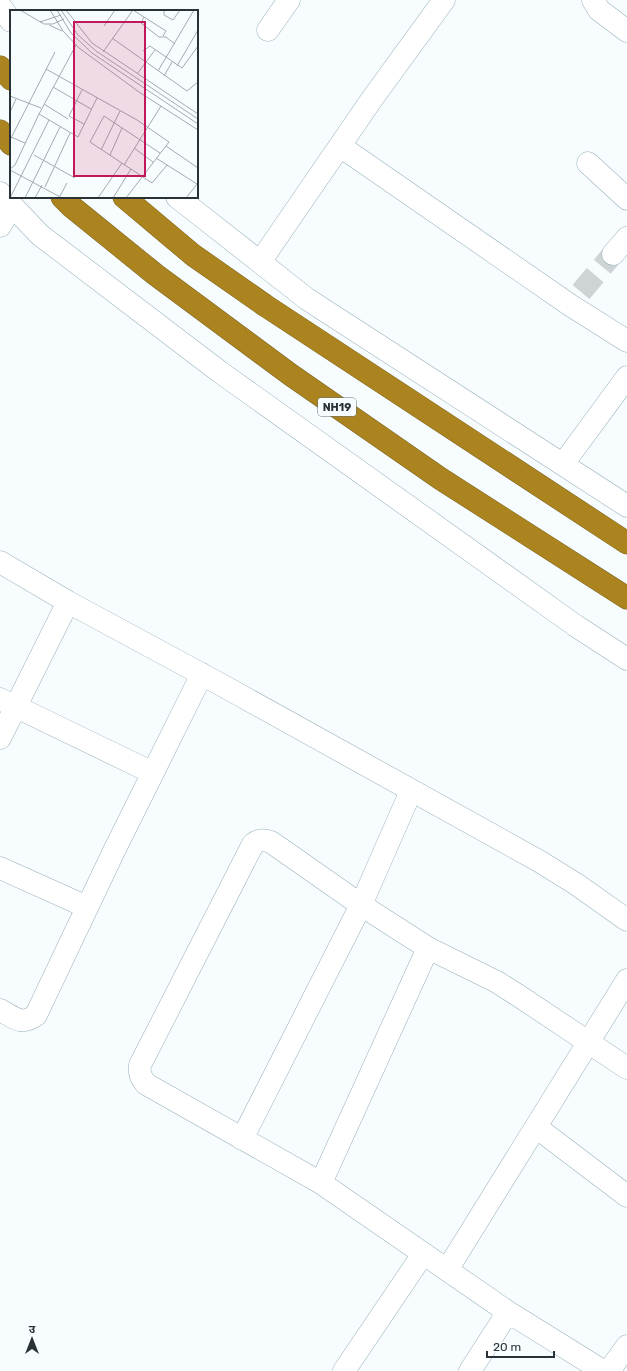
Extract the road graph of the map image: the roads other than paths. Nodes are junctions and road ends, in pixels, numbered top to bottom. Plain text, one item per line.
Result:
1 (289, 0) edge
2 (444, 0) edge
3 (593, 0) edge
4 (0, 6) edge
5 (10, 20) edge
6 (268, 30) dead end
7 (627, 31) edge
8 (0, 66) edge
9 (10, 79) edge
10 (0, 131) edge
11 (10, 143) edge
12 (340, 146) junction
13 (588, 163) dead end
14 (63, 198) edge
15 (125, 198) edge
16 (178, 198) edge
17 (6, 199) edge
18 (627, 199) edge
19 (0, 226) edge
20 (260, 262) junction
21 (627, 341) edge
22 (627, 377) edge
23 (563, 464) junction
24 (627, 506) edge
25 (627, 543) edge
26 (0, 562) edge
27 (627, 598) edge
28 (68, 602) junction
29 (627, 659) edge
30 (202, 674) junction
31 (8, 703) edge
32 (0, 738) edge
33 (153, 773) junction
34 (411, 791) junction
35 (0, 868) edge
36 (361, 905) junction
37 (87, 907) junction
38 (627, 920) edge
39 (428, 948) junction
40 (627, 980) edge
41 (0, 1010) edge
42 (588, 1041) junction
43 (627, 1068) edge
44 (536, 1127) junction
45 (242, 1139) junction
46 (321, 1183) junction
47 (627, 1196) edge
48 (423, 1254) junction
49 (447, 1270) junction
50 (508, 1312) junction
51 (627, 1346) edge
52 (344, 1371) edge
53 (470, 1371) edge
54 (603, 1371) edge
55 (609, 1371) edge

1 - 6 street
2 - 12 street
3 - 7 street
4 - 5 street
8 - 9 highway
10 - 11 highway
12 - 20 street
12 - 21 street
13 - 18 street
14 - 27 highway, NH19
15 - 25 highway
16 - 20 street
17 - 19 street
17 - 29 street
20 - 23 street
22 - 23 street
23 - 24 street
26 - 28 street
28 - 30 street
28 - 31 street
30 - 33 street
30 - 34 street
31 - 32 street
31 - 33 street
33 - 37 street
34 - 36 street
34 - 38 street
35 - 37 street
36 - 39 street
36 - 45 street
36 - 45 street
37 - 41 street
39 - 42 street
39 - 46 street
40 - 42 street
42 - 43 street
42 - 44 street
44 - 47 street
44 - 49 street
45 - 46 street
46 - 48 street
48 - 49 street
48 - 52 street
49 - 50 street
50 - 53 street
50 - 54 street
51 - 55 street

